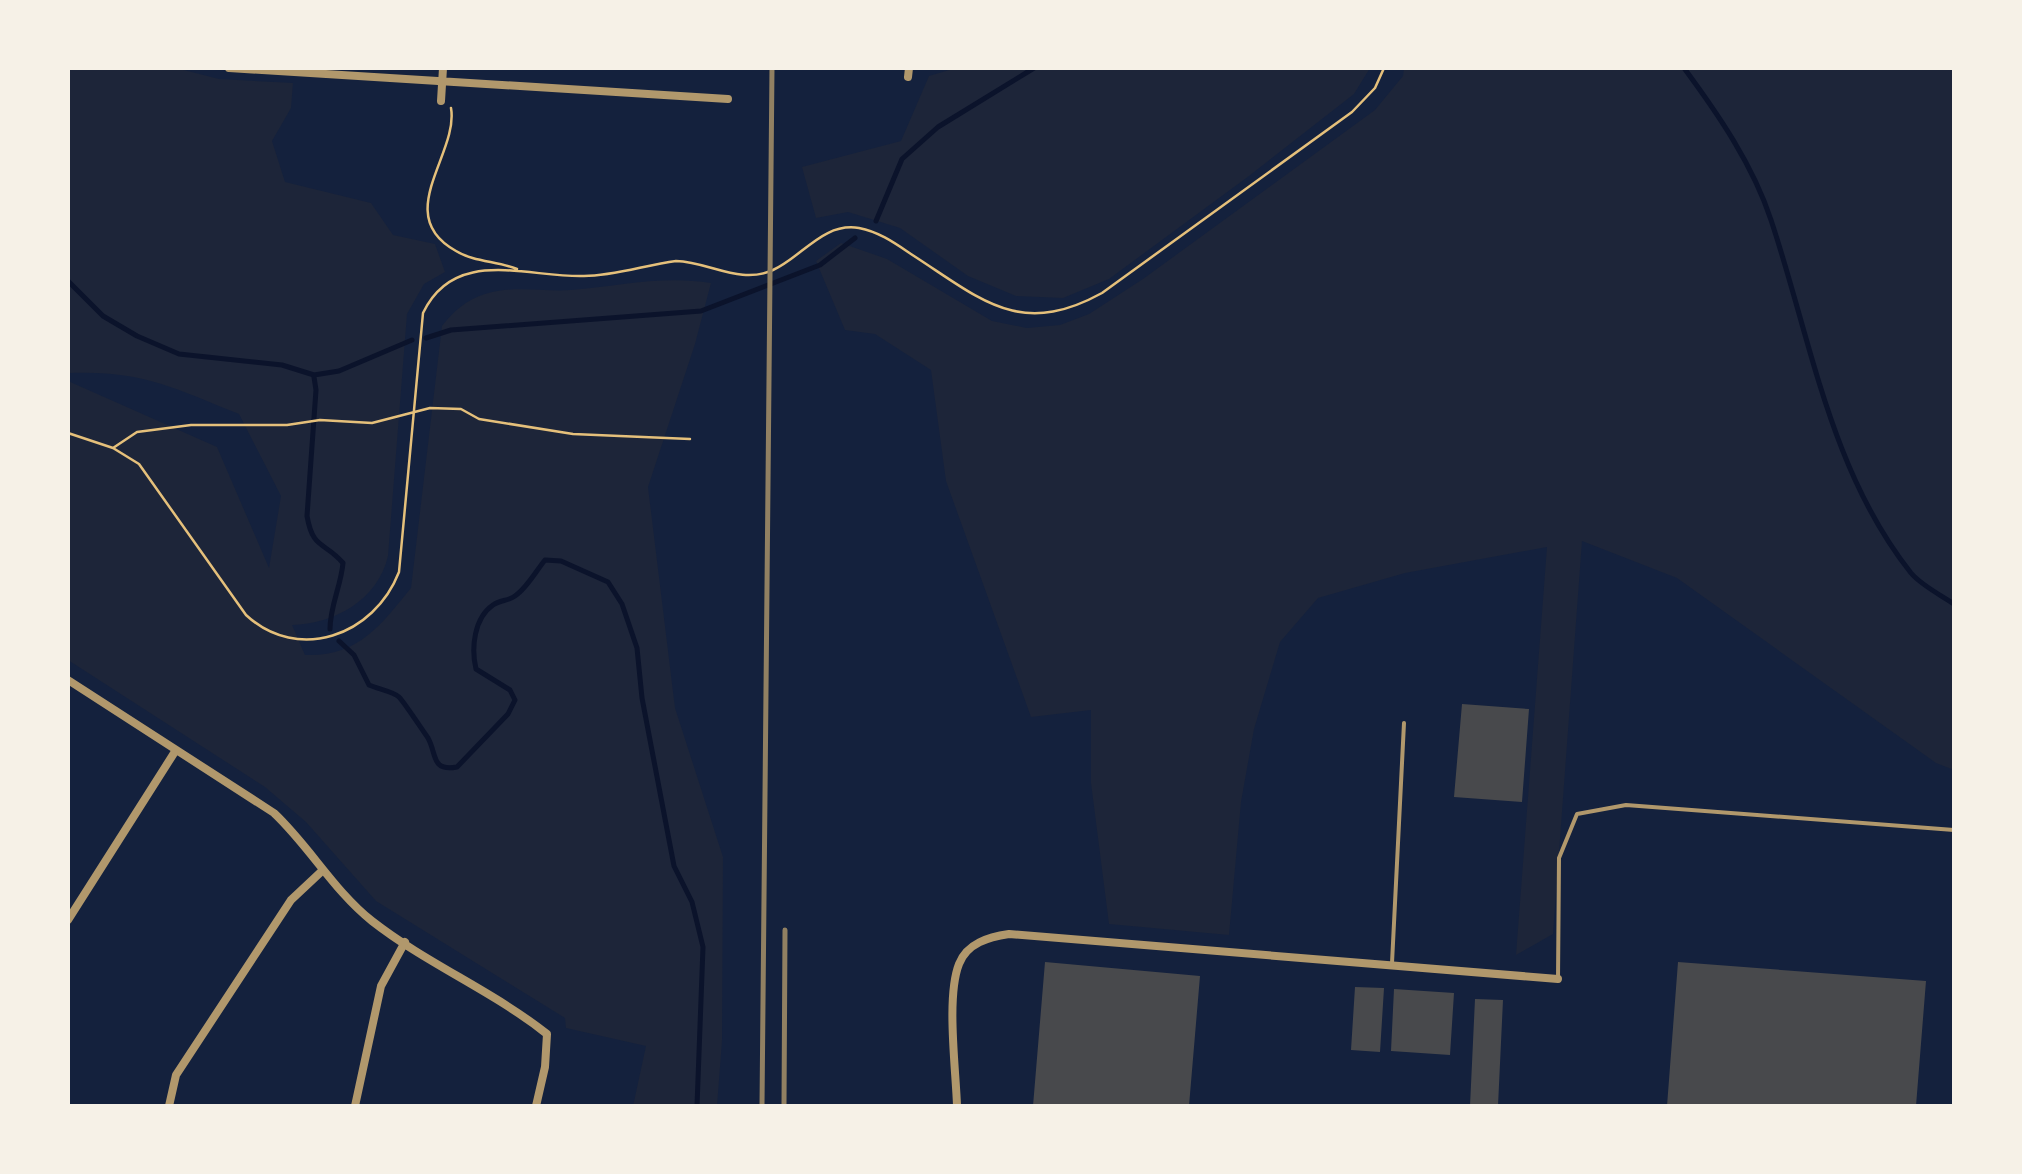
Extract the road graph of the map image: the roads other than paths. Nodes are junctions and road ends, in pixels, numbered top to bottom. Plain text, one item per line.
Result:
1 (230, 68) edge
2 (444, 68) edge
3 (442, 81) junction
4 (728, 99) dead end
5 (446, 103) road end
6 (68, 680) edge
7 (1404, 724) dead end
8 (176, 750) junction
9 (1954, 830) edge
10 (324, 870) junction
11 (68, 920) edge
12 (405, 942) junction
13 (1392, 966) junction
14 (1558, 980) joint
15 (169, 1106) edge
16 (355, 1106) edge
17 (536, 1106) edge
18 (957, 1106) edge

1 - 3 street
2 - 3 street
3 - 4 street
3 - 5 street
6 - 8 street
7 - 13 lane
8 - 10 street
8 - 11 street
9 - 14 lane
10 - 12 street
10 - 15 street
12 - 16 street
12 - 17 street
13 - 14 street
13 - 18 street

